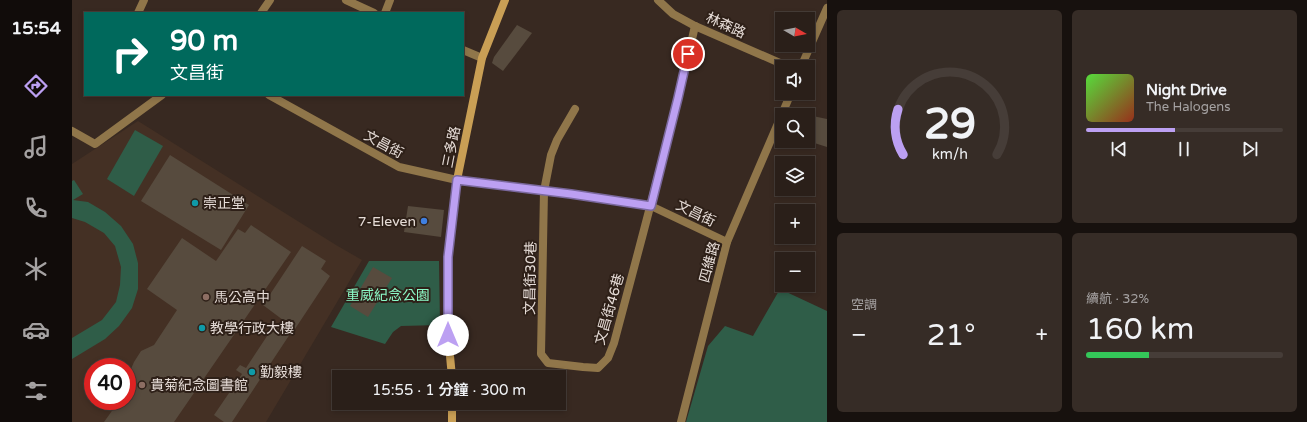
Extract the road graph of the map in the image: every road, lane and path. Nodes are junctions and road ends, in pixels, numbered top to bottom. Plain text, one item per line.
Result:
1 (144, 0) edge
2 (270, 0) edge
3 (346, 0) edge
4 (390, 0) edge
5 (505, 0) edge
6 (658, 0) edge
7 (827, 8) edge
8 (138, 12) edge
9 (262, 12) edge
10 (372, 12) edge
11 (385, 12) edge
12 (695, 26) junction
13 (464, 50) edge
14 (482, 58) junction
15 (804, 60) edge
16 (775, 61) edge
17 (161, 96) edge
18 (271, 96) edge
19 (788, 100) edge
20 (575, 109) dead end
21 (72, 132) edge
22 (457, 180) junction
23 (544, 191) junction
24 (651, 206) junction
25 (727, 242) junction
26 (548, 363) joint
27 (451, 370) edge
28 (452, 410) edge
29 (452, 422) edge
30 (681, 422) edge

1 - 8 street
2 - 9 street
3 - 10 street
4 - 11 street
5 - 14 street, 三多路
6 - 12 street, 林森路
7 - 15 street
12 - 16 street, 林森路
12 - 24 street
13 - 14 street
14 - 22 street, 三多路
17 - 21 street
18 - 22 street, 文昌街
19 - 25 street, 四維路
20 - 23 street, 文昌街30巷
22 - 23 street, 文昌街
22 - 27 street, 三多路
23 - 24 street, 文昌街
23 - 26 street, 文昌街30巷
24 - 25 street, 文昌街
24 - 26 street, 文昌街46巷
25 - 30 street, 四維路
28 - 29 street

